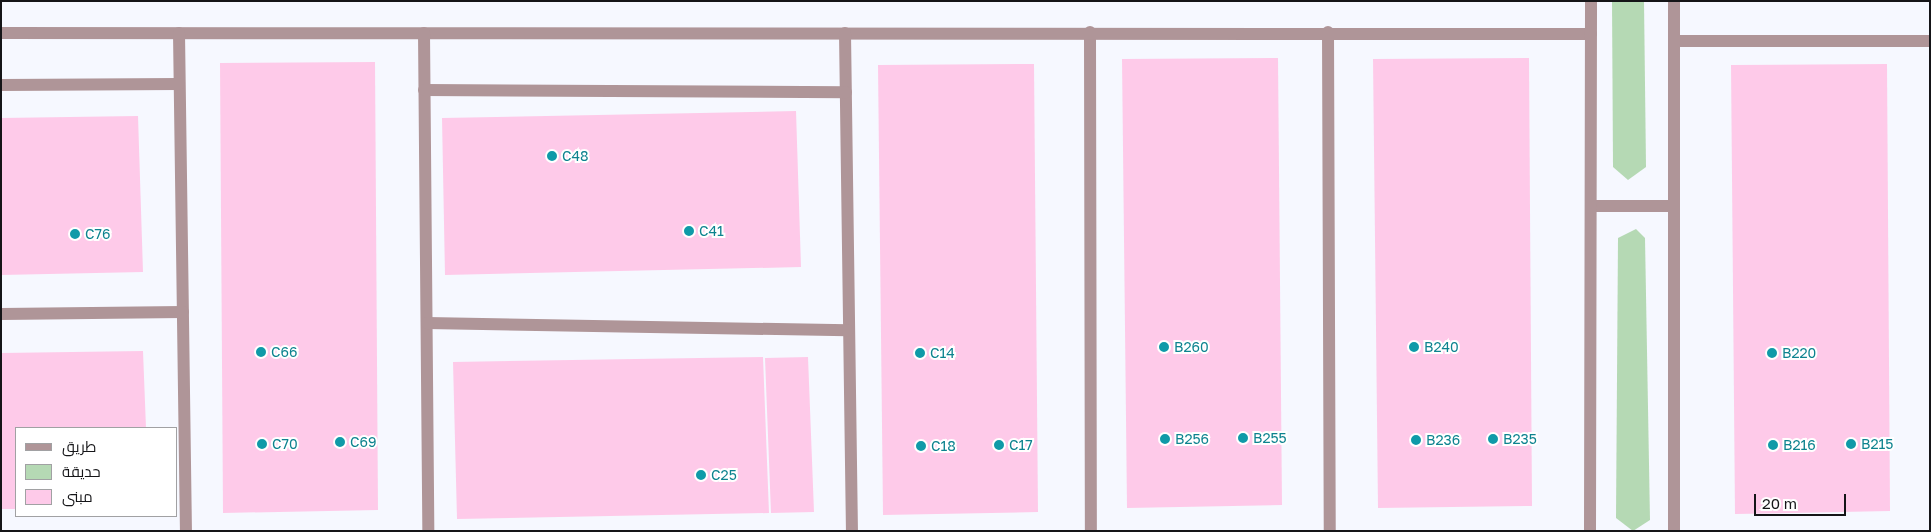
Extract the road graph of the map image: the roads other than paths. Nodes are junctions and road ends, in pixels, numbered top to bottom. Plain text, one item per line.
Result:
1 (1591, 1) edge
2 (1674, 1) edge
3 (1090, 32) junction
4 (1328, 32) junction
5 (1, 33) edge
6 (179, 33) junction
7 (424, 33) junction
8 (845, 33) junction
9 (1591, 34) junction
10 (1674, 41) junction
11 (1930, 41) edge
12 (179, 84) junction
13 (1, 85) edge
14 (424, 90) junction
15 (846, 92) junction
16 (1591, 206) junction
17 (1674, 206) junction
18 (183, 312) junction
19 (1, 314) edge
20 (427, 323) junction
21 (848, 330) junction
22 (186, 531) edge
23 (428, 531) edge
24 (852, 531) edge
25 (1091, 531) edge
26 (1330, 531) edge
27 (1590, 531) edge
28 (1674, 531) edge

1 - 9 street
2 - 10 street
3 - 4 street
3 - 8 street
3 - 25 street
4 - 9 street
4 - 26 street
5 - 6 street
6 - 7 street
6 - 12 street
7 - 8 street
7 - 14 street
8 - 15 street
9 - 16 street
10 - 11 street
10 - 17 street
12 - 13 street
12 - 18 street
14 - 15 street
14 - 20 street
15 - 21 street
16 - 17 street
16 - 27 street
17 - 28 street
18 - 19 street
18 - 22 street
20 - 21 street
20 - 23 street
21 - 24 street

